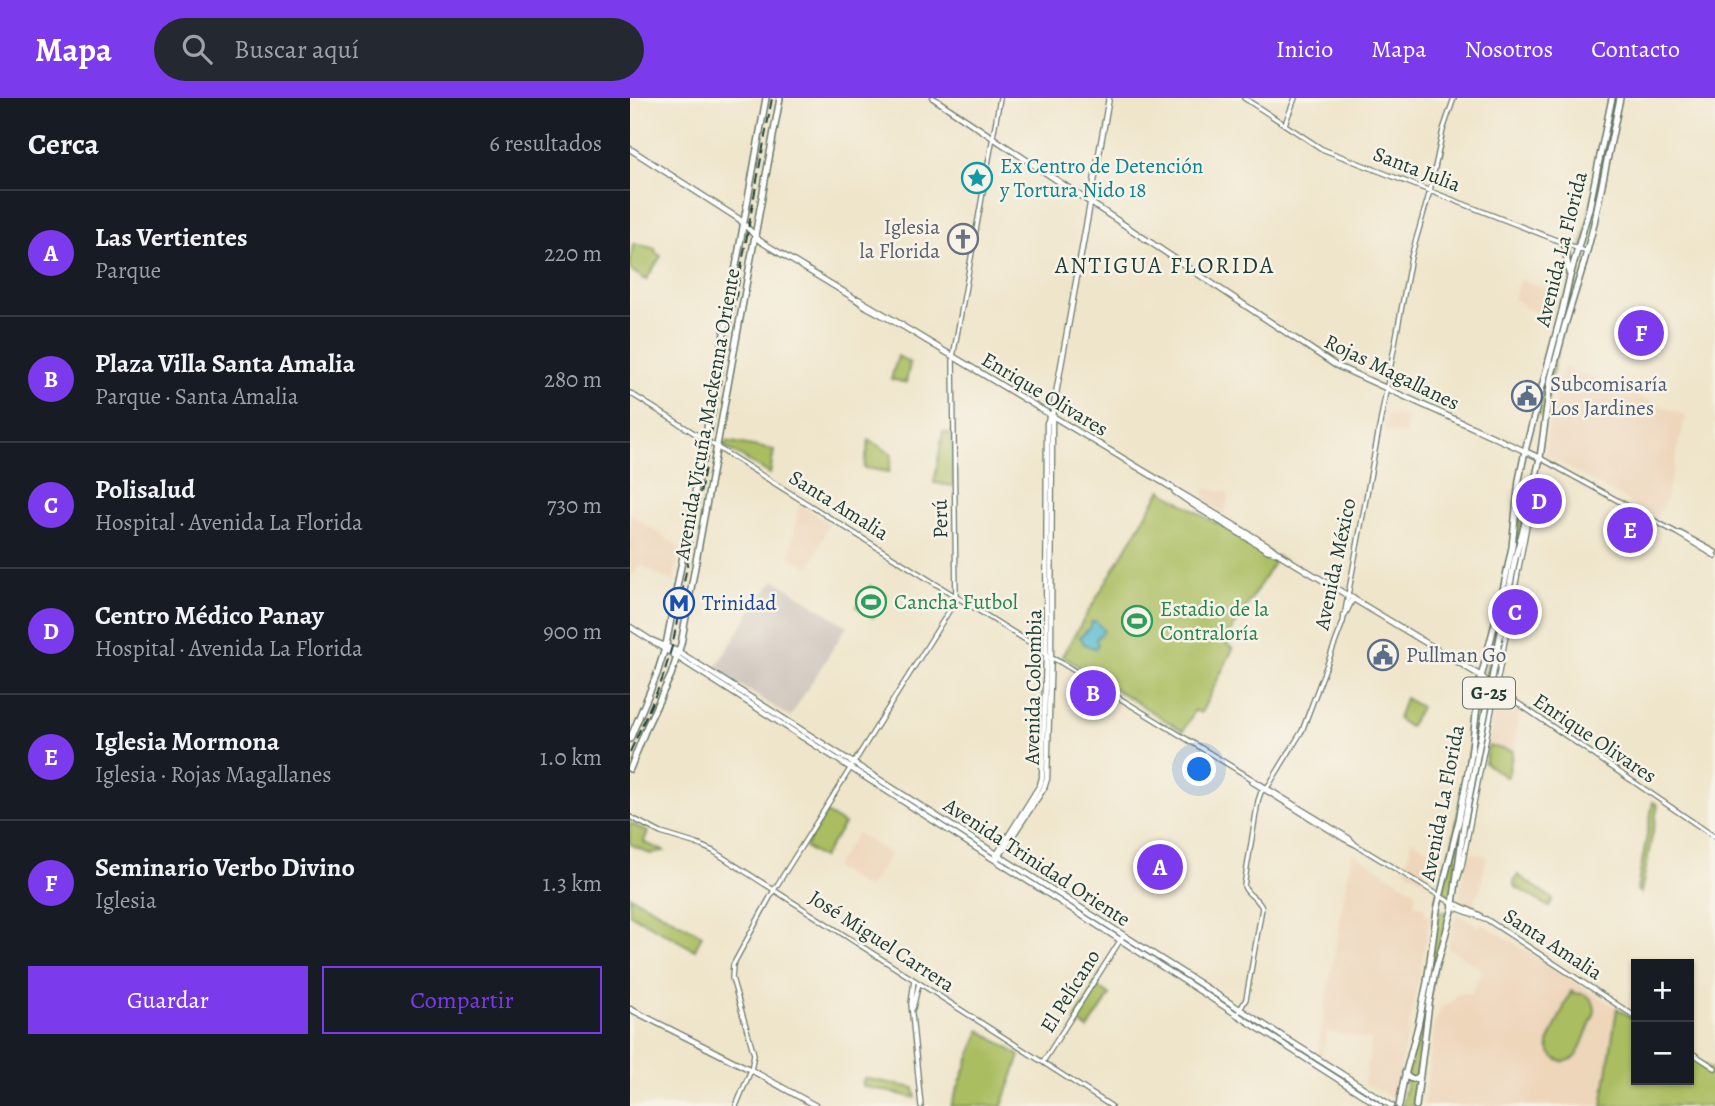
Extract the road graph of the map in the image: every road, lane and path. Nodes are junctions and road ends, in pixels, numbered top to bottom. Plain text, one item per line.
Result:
1 (766, 98) edge
2 (780, 98) edge
3 (933, 98) edge
4 (1000, 98) edge
5 (1109, 98) edge
6 (1244, 98) edge
7 (1295, 98) edge
8 (1454, 98) edge
9 (1610, 98) edge
10 (1620, 98) edge
11 (1285, 124) junction
12 (992, 138) junction
13 (630, 149) edge
14 (1600, 158) junction
15 (1607, 159) junction
16 (1430, 191) junction
17 (1090, 203) junction
18 (744, 223) junction
19 (754, 236) junction
20 (1564, 242) junction
21 (1578, 248) junction
22 (1587, 252) junction
23 (1575, 257) junction
24 (1585, 260) junction
25 (1570, 276) junction
26 (953, 357) junction
27 (1387, 389) junction
28 (630, 393) edge
29 (1052, 416) junction
30 (1533, 420) junction
31 (1545, 423) junction
32 (705, 440) junction
33 (716, 447) junction
34 (1525, 451) junction
35 (1540, 458) junction
36 (1519, 480) junction
37 (1535, 482) junction
38 (1715, 554) edge
39 (1347, 594) junction
40 (957, 597) junction
41 (1353, 598) junction
42 (1344, 615) junction
43 (630, 627) edge
44 (665, 648) junction
45 (1048, 654) junction
46 (678, 655) junction
47 (1481, 676) junction
48 (1493, 687) junction
49 (1476, 705) junction
50 (1486, 707) junction
51 (630, 739) edge
52 (853, 766) junction
53 (630, 769) edge
54 (1265, 789) junction
55 (630, 817) edge
56 (1715, 837) edge
57 (997, 857) junction
58 (1457, 881) junction
59 (774, 890) junction
60 (1440, 896) junction
61 (1453, 904) junction
62 (1437, 910) junction
63 (1449, 921) junction
64 (1122, 938) junction
65 (917, 982) junction
66 (630, 1009) edge
67 (1239, 1013) junction
68 (1631, 1014) edge
69 (1694, 1054) edge
70 (1043, 1062) junction
71 (1715, 1068) edge
72 (751, 1070) junction
73 (1405, 1073) junction
74 (1420, 1075) junction
75 (736, 1106) edge
76 (816, 1106) edge
77 (921, 1106) edge
78 (1111, 1106) edge
79 (1380, 1106) edge
80 (1392, 1106) edge
81 (1399, 1106) edge
82 (1416, 1106) edge

1 - 18 main road
2 - 19 main road, Avenida Vicuña Mackenna Oriente
3 - 12 main road, Rojas Magallanes
4 - 12 street, Perú
5 - 17 main road, Avenida Colombia
6 - 11 street, Santa Julia
7 - 11 street
8 - 16 street, Avenida México
9 - 14 main road, Avenida La Florida / G-25
10 - 15 main road, Avenida La Florida / G-25
11 - 16 street, Santa Julia
12 - 17 main road, Rojas Magallanes
12 - 26 street, Perú
13 - 18 main road, Enrique Olivares
14 - 15 main road
14 - 21 main road, Avenida La Florida / G-25
15 - 22 main road, Avenida La Florida / G-25
16 - 20 street, Santa Julia
16 - 27 street, Avenida México
17 - 27 main road, Rojas Magallanes
17 - 29 main road, Avenida Colombia
18 - 19 main road, Enrique Olivares
18 - 32 main road
19 - 26 main road, Enrique Olivares
19 - 33 main road, Avenida Vicuña Mackenna Oriente
20 - 21 street, Santa Julia
20 - 25 main road
21 - 22 street, Santa Julia
21 - 23 main road, Avenida La Florida / G-25
22 - 24 main road, Avenida La Florida / G-25
23 - 24 main road
23 - 25 main road, Avenida La Florida / G-25
24 - 31 main road, Avenida La Florida / G-25
25 - 30 main road, Avenida La Florida / G-25
26 - 29 main road, Enrique Olivares
26 - 40 street, Perú
27 - 34 main road, Rojas Magallanes
27 - 39 street, Avenida México
28 - 32 street, Santa Amalia
29 - 39 main road, Enrique Olivares
29 - 45 main road, Avenida Colombia
30 - 31 main road
30 - 34 main road, Avenida La Florida / G-25
31 - 35 main road, Avenida La Florida / G-25
32 - 33 street, Santa Amalia
32 - 44 main road
33 - 40 street, Santa Amalia
33 - 46 main road, Avenida Vicuña Mackenna Oriente
34 - 35 main road, Rojas Magallanes
34 - 36 main road, Avenida La Florida / G-25
35 - 37 main road, Avenida La Florida / G-25
35 - 38 street, Rojas Magallanes
36 - 37 main road
36 - 47 main road, Avenida La Florida / G-25
37 - 48 main road, Avenida La Florida / G-25
39 - 41 main road, Enrique Olivares
39 - 42 street, Avenida México
40 - 45 street, Santa Amalia
40 - 52 street
41 - 42 main road
41 - 47 main road, Enrique Olivares
42 - 54 street, Avenida México
43 - 44 main road, Avenida Trinidad Oriente
44 - 46 main road, Avenida Trinidad Oriente
44 - 51 main road
45 - 54 street, Santa Amalia
45 - 57 main road, Avenida Colombia
46 - 52 main road, Avenida Trinidad Oriente
46 - 53 main road, Avenida Vicuña Mackenna Oriente
47 - 48 main road, Enrique Olivares
47 - 49 main road, Avenida La Florida / G-25
48 - 50 main road, Avenida La Florida / G-25
48 - 56 street, Enrique Olivares
48 - 58 street, Avenida La Florida
49 - 50 main road
49 - 60 main road, Avenida La Florida / G-25
50 - 58 main road, Avenida La Florida / G-25
52 - 57 main road, Avenida Trinidad Oriente
52 - 59 street
54 - 60 street, Santa Amalia
54 - 67 street, Avenida México
55 - 59 street, José Miguel Carrera
57 - 64 main road, Avenida Trinidad Oriente
58 - 61 main road, Avenida La Florida / G-25
59 - 65 street, José Miguel Carrera
59 - 72 street
60 - 61 street, Santa Amalia
60 - 62 main road, Avenida La Florida / G-25
61 - 63 main road, Avenida La Florida / G-25
61 - 68 street, Santa Amalia
62 - 63 main road
62 - 73 main road, Avenida La Florida / G-25
63 - 74 main road, Avenida La Florida / G-25
64 - 67 main road, Avenida Trinidad Oriente
64 - 70 street, El Pelícano
65 - 70 street, José Miguel Carrera
65 - 77 street
66 - 72 main road
67 - 79 main road, Avenida Trinidad Oriente
67 - 80 main road, Avenida Trinidad Oriente
69 - 71 street
70 - 78 street, José Miguel Carrera
72 - 75 street
72 - 76 main road
73 - 74 main road
73 - 81 main road, Avenida La Florida / G-25
74 - 82 main road, Avenida La Florida / G-25

